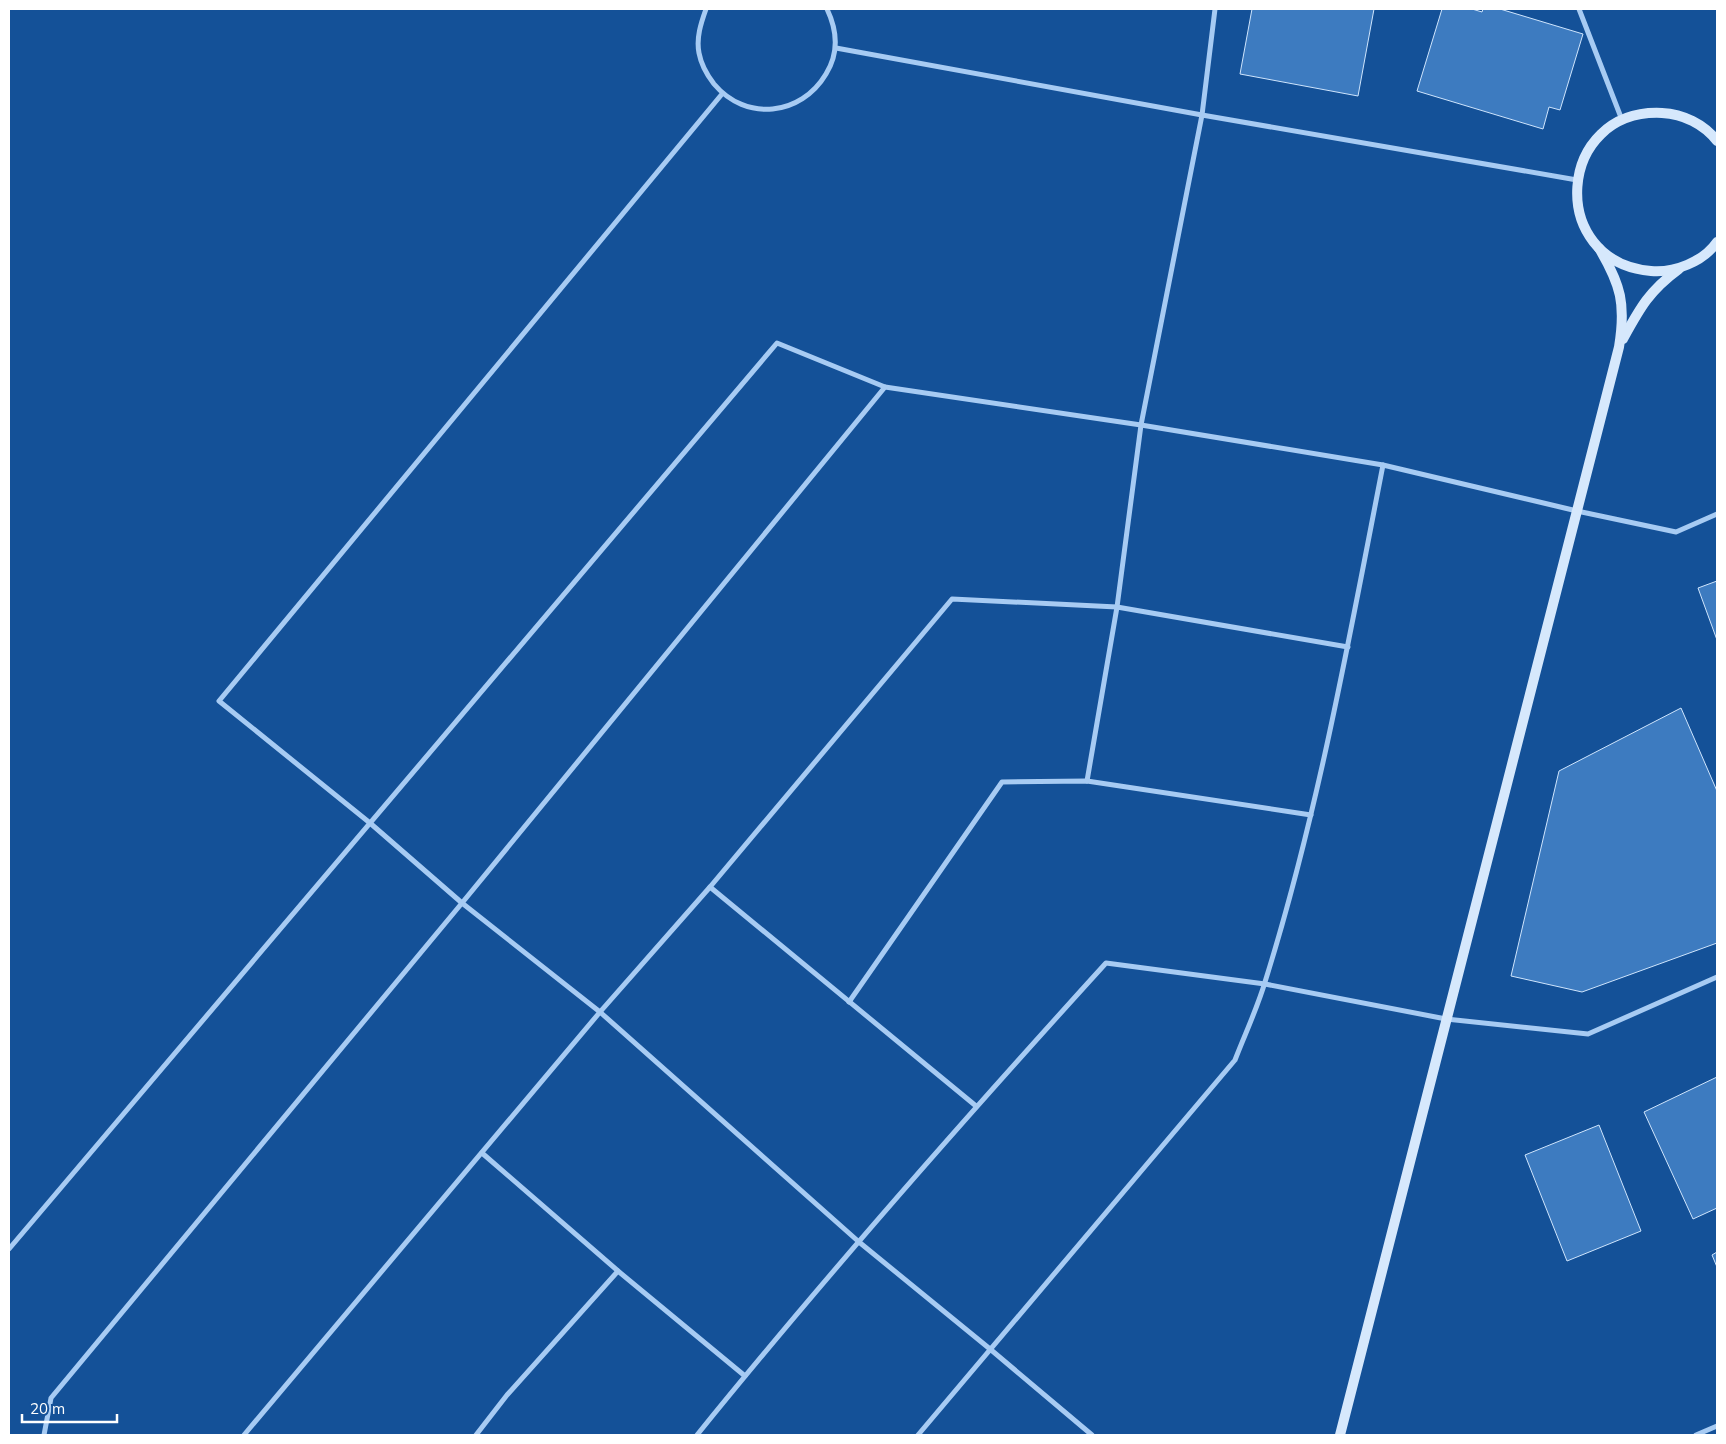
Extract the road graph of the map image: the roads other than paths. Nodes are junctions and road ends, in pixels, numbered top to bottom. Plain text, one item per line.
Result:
1 (706, 9) edge
2 (827, 9) edge
3 (1215, 9) edge
4 (1579, 9) edge
5 (836, 48) junction
6 (722, 94) junction
7 (1202, 115) junction
8 (1622, 120) junction
9 (1697, 123) junction
10 (1717, 131) edge
11 (1717, 141) edge
12 (1577, 180) junction
13 (1717, 242) edge
14 (1599, 248) junction
15 (1682, 267) junction
16 (1620, 347) junction
17 (885, 387) junction
18 (1141, 425) junction
19 (1382, 466) junction
20 (1577, 511) junction
21 (1717, 514) edge
22 (1117, 607) junction
23 (1348, 647) junction
24 (1087, 781) junction
25 (1311, 815) junction
26 (370, 822) junction
27 (710, 887) junction
28 (462, 902) junction
29 (1717, 978) edge
30 (1265, 984) junction
31 (849, 1002) junction
32 (600, 1012) junction
33 (1446, 1019) junction
34 (976, 1106) junction
35 (482, 1153) junction
36 (859, 1242) junction
37 (9, 1249) edge
38 (618, 1272) junction
39 (990, 1349) junction
40 (745, 1376) junction
41 (1717, 1426) edge
42 (44, 1435) edge
43 (244, 1435) edge
44 (476, 1435) edge
45 (697, 1435) edge
46 (918, 1435) edge
47 (1092, 1435) edge
48 (1340, 1435) edge
49 (1696, 1435) edge

1 - 6 street
2 - 5 street
3 - 7 street
4 - 8 street
5 - 6 street
5 - 7 street
6 - 26 street
7 - 12 street
7 - 18 street
8 - 9 street
8 - 12 street
9 - 10 street
9 - 11 street
12 - 14 street
13 - 15 street
14 - 15 street
14 - 16 street
15 - 16 street
16 - 20 street
17 - 18 street
17 - 26 street
17 - 28 street
18 - 19 street
18 - 22 street
19 - 20 street
19 - 23 street
20 - 21 street
20 - 33 street
22 - 23 street
22 - 24 street
22 - 27 street
23 - 25 street
24 - 25 street
24 - 31 street
25 - 30 street
26 - 28 street
26 - 37 street
27 - 31 street
27 - 32 street
28 - 32 street
28 - 42 street
29 - 33 street
30 - 33 street
30 - 34 street
30 - 39 street
31 - 34 street
32 - 35 street
32 - 36 street
33 - 48 street
34 - 36 street
35 - 38 street
35 - 43 street
36 - 39 street
36 - 40 street
38 - 40 street
38 - 44 street
39 - 46 street
39 - 47 street
40 - 45 street
41 - 49 street

